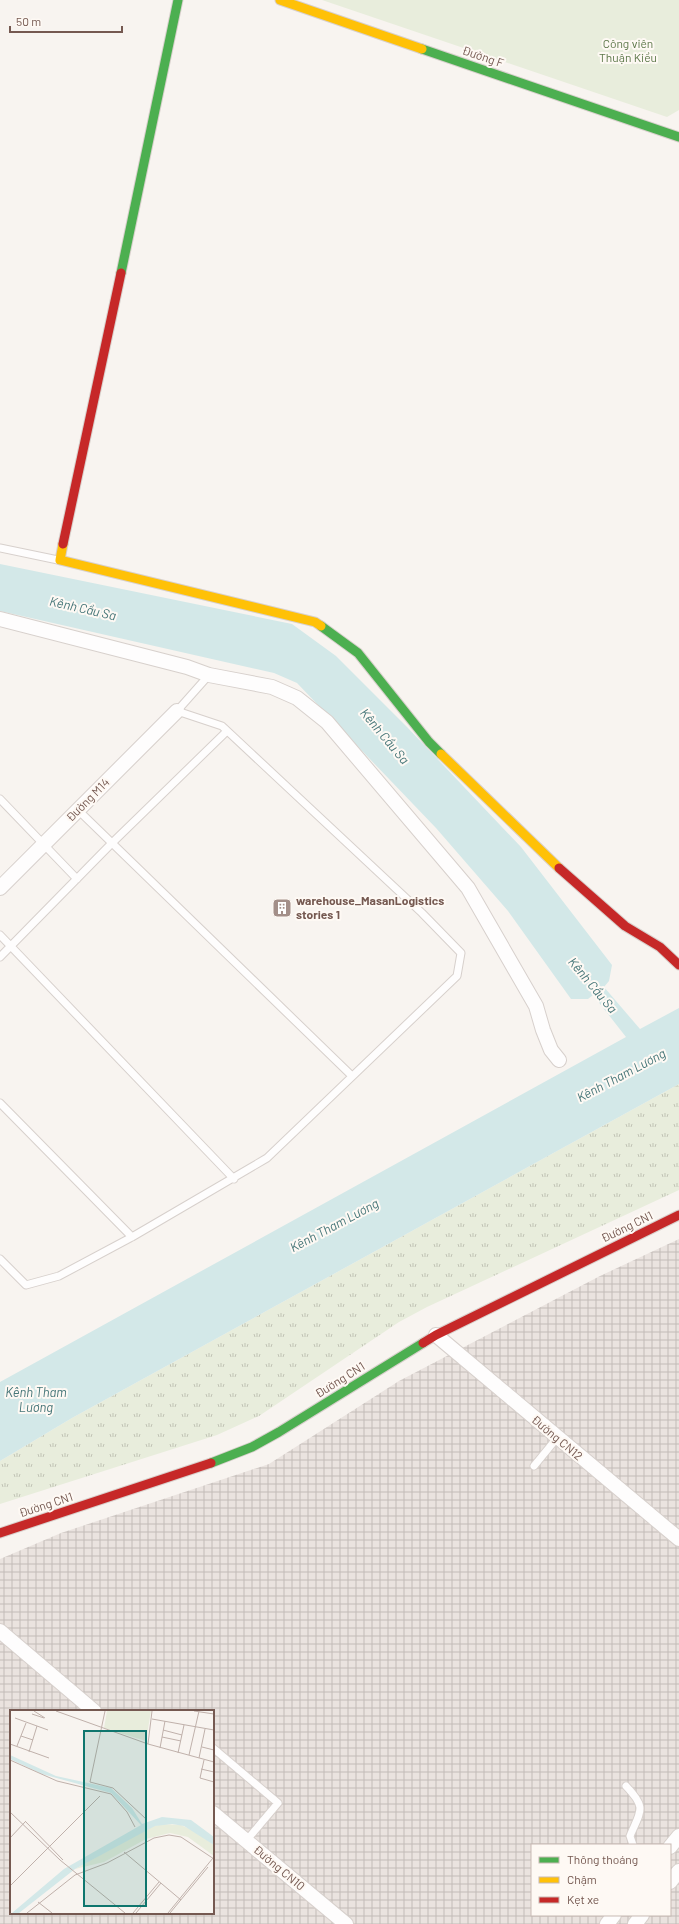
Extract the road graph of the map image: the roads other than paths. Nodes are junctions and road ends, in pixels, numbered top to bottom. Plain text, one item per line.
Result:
1 (178, 0) edge
2 (280, 0) edge
3 (679, 137) edge
4 (0, 548) edge
5 (60, 560) junction
6 (0, 619) edge
7 (209, 675) junction
8 (177, 711) junction
9 (227, 730) junction
10 (0, 799) edge
11 (78, 810) junction
12 (112, 843) junction
13 (44, 844) junction
14 (77, 879) junction
15 (0, 888) edge
16 (0, 935) edge
17 (10, 946) junction
18 (0, 957) edge
19 (679, 965) edge
20 (559, 1060) dead end
21 (352, 1076) junction
22 (0, 1103) edge
23 (234, 1179) junction
24 (679, 1215) edge
25 (132, 1238) junction
26 (0, 1259) edge
27 (436, 1335) junction
28 (557, 1438) junction
29 (534, 1466) dead end
30 (0, 1532) edge
31 (679, 1539) edge
32 (0, 1631) edge
33 (93, 1710) edge
34 (214, 1749) edge
35 (626, 1786) dead end
36 (214, 1813) edge
37 (679, 1836) edge
38 (246, 1840) junction
39 (633, 1844) edge
40 (671, 1846) edge
41 (679, 1872) edge
42 (671, 1881) edge
43 (613, 1916) edge
44 (641, 1916) edge
45 (346, 1924) edge
46 (607, 1924) edge
47 (635, 1924) edge

1 - 5 street
2 - 3 street, Đường F
4 - 5 lane
5 - 19 street
6 - 7 street
7 - 8 lane
7 - 20 street
8 - 9 lane
8 - 11 street, Đường M14
9 - 12 lane
9 - 21 lane
10 - 13 lane
11 - 12 lane
11 - 13 street, Đường M14
12 - 14 lane
12 - 21 lane
13 - 14 lane
13 - 15 street, Đường M14
14 - 17 lane
16 - 17 lane
17 - 18 lane
17 - 23 lane
21 - 23 lane
22 - 25 lane
23 - 25 lane
24 - 27 street, Đường CN1
25 - 26 lane
27 - 28 street, Đường CN12
27 - 30 street, Đường CN1
28 - 29 lane
28 - 31 street, Đường CN12
32 - 33 street
34 - 38 lane
35 - 39 lane
36 - 38 street, Đường CN10
37 - 40 street
38 - 45 street, Đường CN10
41 - 42 street
43 - 46 street
44 - 47 street

